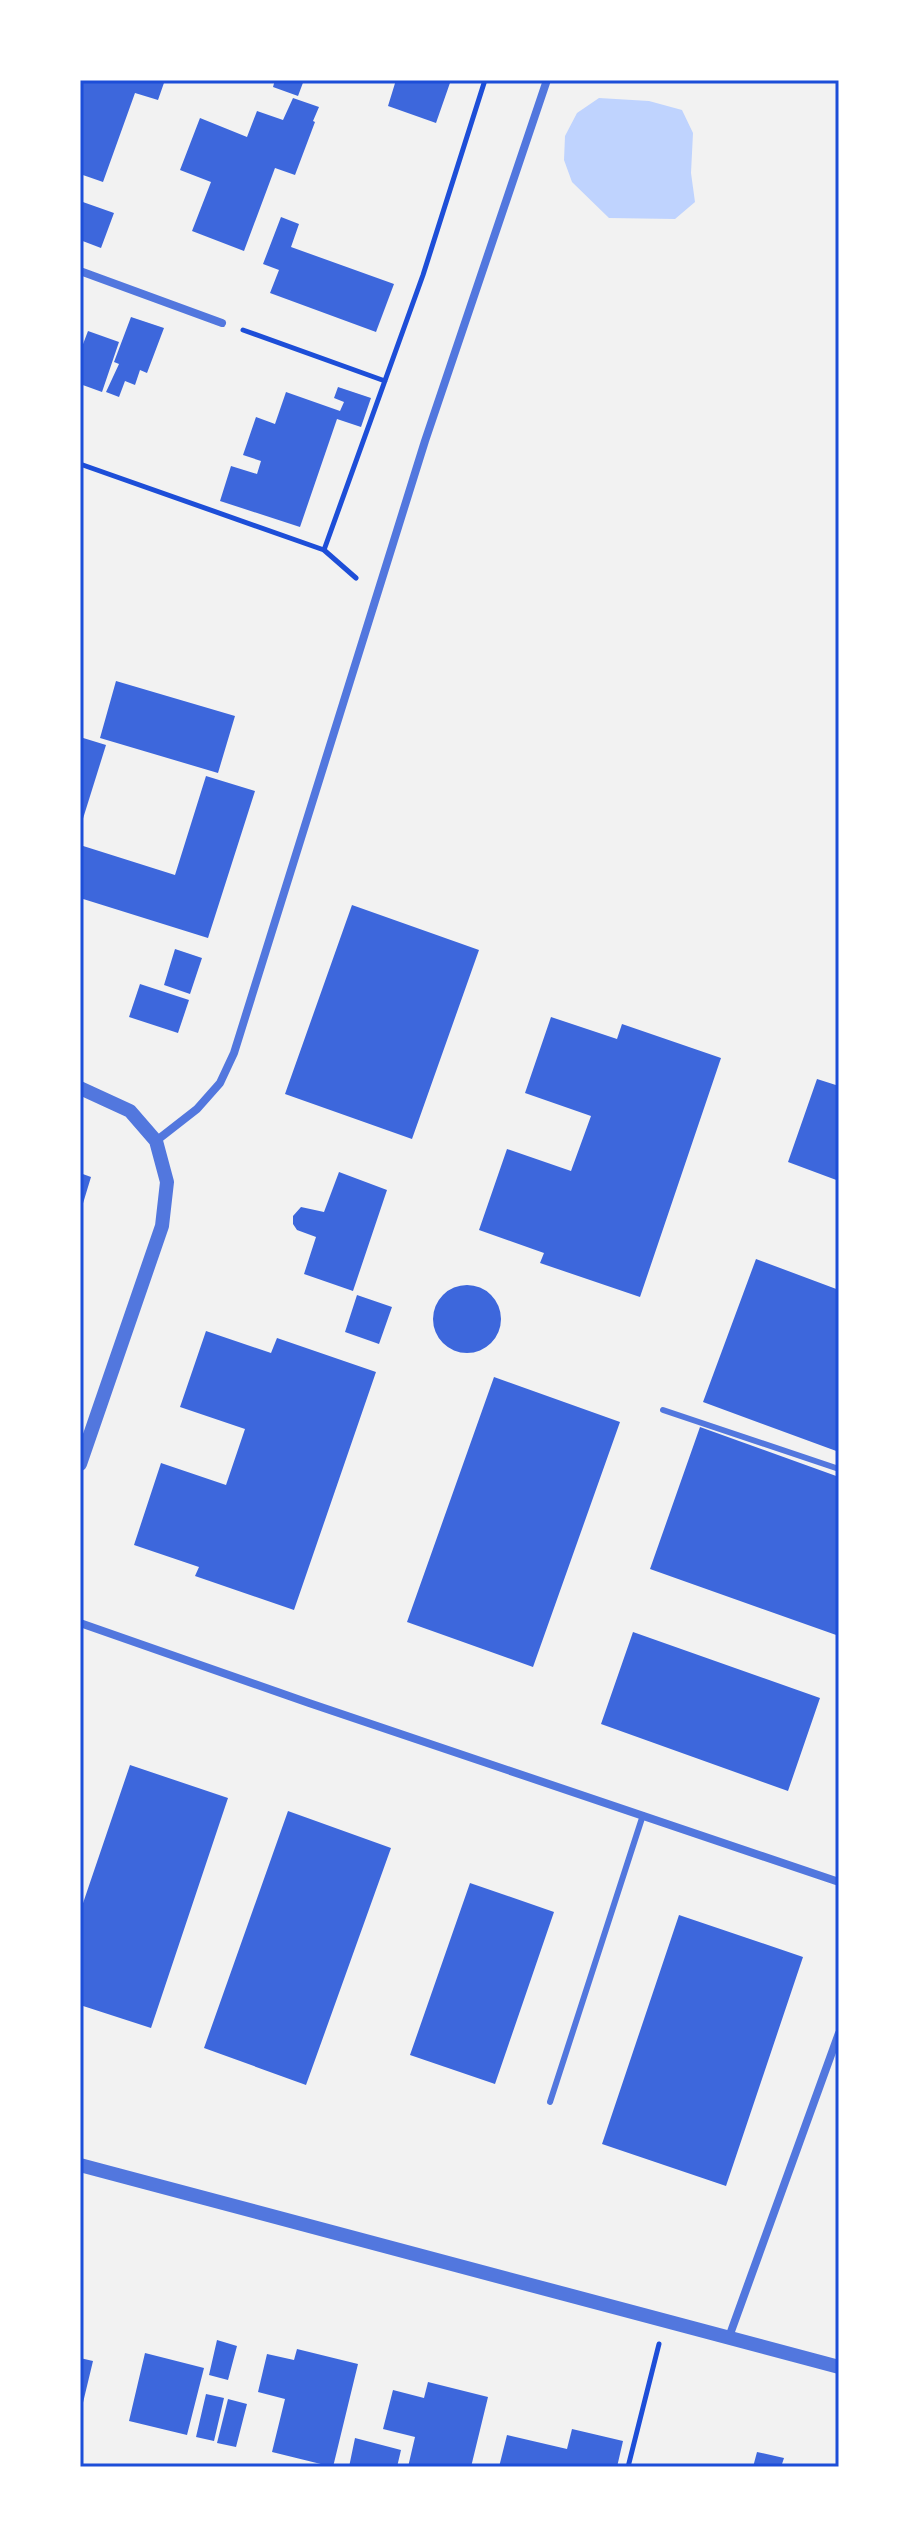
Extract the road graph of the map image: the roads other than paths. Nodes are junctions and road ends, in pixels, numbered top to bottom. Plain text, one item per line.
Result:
1 (547, 80) edge
2 (80, 271) edge
3 (222, 323) road end
4 (80, 1088) edge
5 (156, 1141) junction
6 (663, 1410) dead end
7 (80, 1464) edge
8 (839, 1469) edge
9 (80, 1623) edge
10 (643, 1815) junction
11 (839, 1882) edge
12 (839, 2033) edge
13 (550, 2102) dead end
14 (80, 2165) edge
15 (729, 2337) junction
16 (839, 2367) edge

1 - 5 street
2 - 3 street
4 - 5 street
5 - 7 street
6 - 8 lane
9 - 10 street
10 - 11 street
10 - 13 lane
12 - 15 street
14 - 15 street
15 - 16 street

